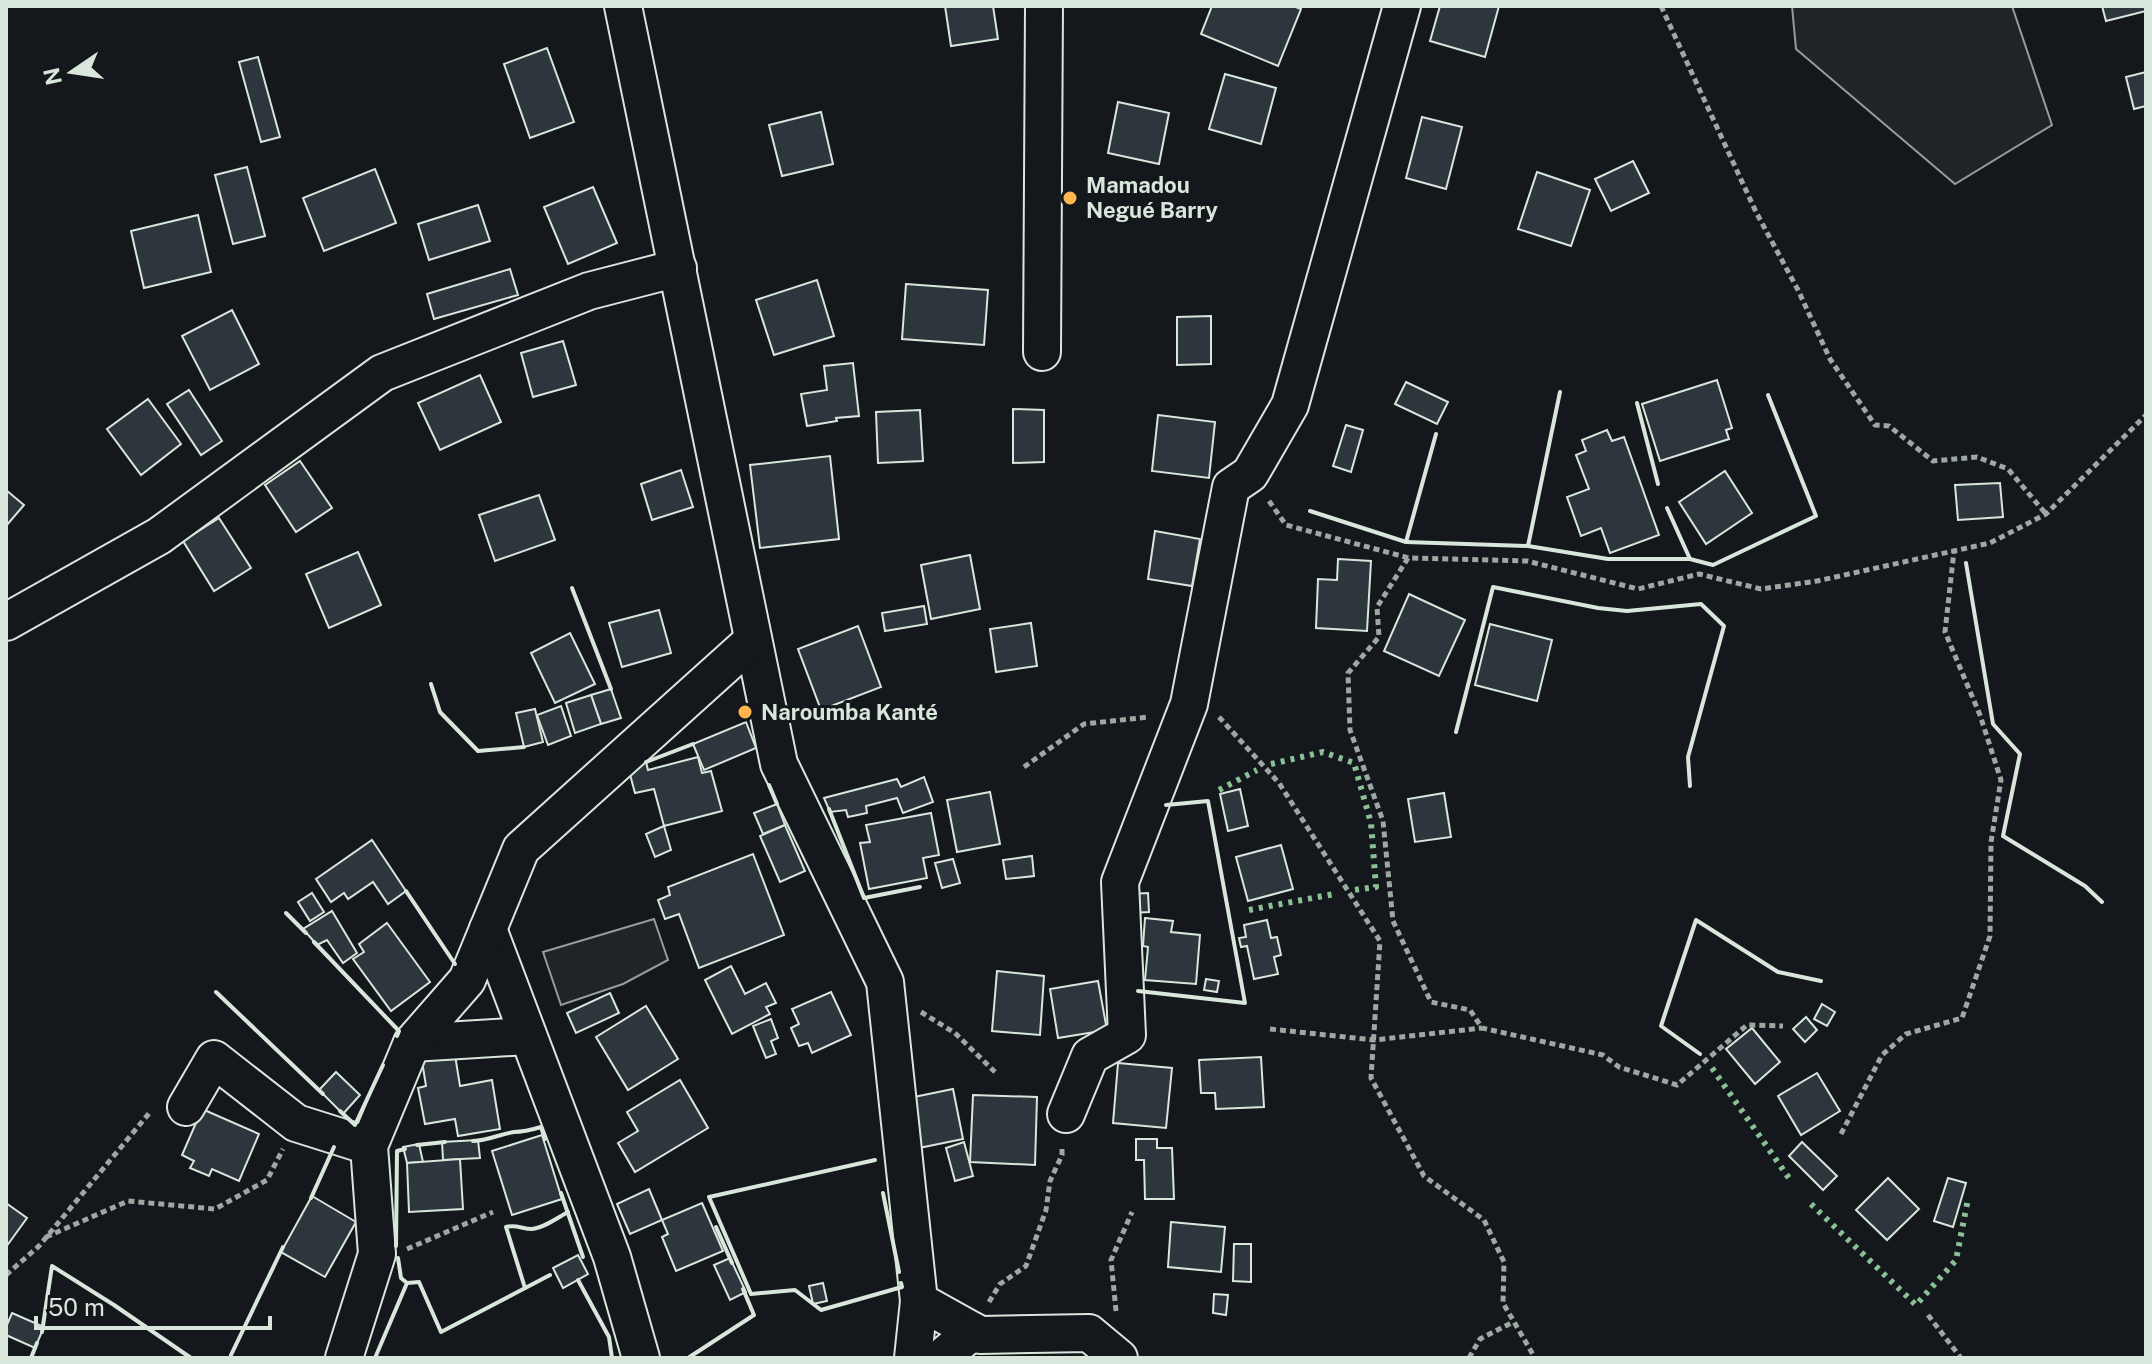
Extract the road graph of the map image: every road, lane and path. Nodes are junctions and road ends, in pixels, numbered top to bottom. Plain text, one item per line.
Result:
1 (623, 6) edge
2 (1044, 6) edge
3 (1402, 6) edge
4 (1661, 6) edge
5 (678, 268) junction
6 (1042, 352) dead end
7 (2146, 415) edge
8 (1250, 474) junction
9 (2046, 514) junction
10 (1954, 551) junction
11 (1409, 558) junction
12 (6, 622) edge
13 (753, 640) junction
14 (1189, 704) junction
15 (1024, 767) dead end
16 (488, 929) junction
17 (886, 990) junction
18 (1783, 1026) dead end
19 (1482, 1028) junction
20 (1270, 1029) dead end
21 (528, 1036) junction
22 (1374, 1040) junction
23 (412, 1043) junction
24 (995, 1072) dead end
25 (186, 1107) dead end
26 (151, 1111) dead end
27 (1066, 1114) joint
28 (296, 1123) junction
29 (1841, 1134) dead end
30 (369, 1146) junction
31 (493, 1212) dead end
32 (1132, 1212) dead end
33 (46, 1237) junction
34 (374, 1263) junction
35 (6, 1275) edge
36 (919, 1301) junction
37 (1928, 1315) dead end
38 (1513, 1322) junction
39 (973, 1331) junction
40 (1110, 1351) edge
41 (344, 1358) edge
42 (641, 1358) edge
43 (913, 1358) edge
44 (941, 1358) edge
45 (1469, 1358) edge
46 (1535, 1358) edge
47 (1961, 1358) edge

1 - 5 street
2 - 6 street
3 - 8 street
4 - 9 path
5 - 12 street
5 - 13 street
7 - 9 path
8 - 11 path
8 - 14 street
9 - 10 path
10 - 11 path
10 - 29 path
11 - 19 path
13 - 16 street
13 - 17 street
14 - 15 path
14 - 22 path
14 - 27 street
16 - 21 street
16 - 23 street
17 - 24 path
17 - 36 street
18 - 19 path
19 - 22 path
20 - 22 path
21 - 23 street
21 - 42 street
22 - 38 path
23 - 30 street
25 - 28 street
26 - 33 path
27 - 39 path
28 - 30 street
28 - 33 path
30 - 34 street
31 - 34 path
32 - 40 path
33 - 35 path
34 - 41 street
36 - 39 street
36 - 43 street
37 - 47 path
38 - 45 path
38 - 46 path
39 - 40 street
39 - 44 street

